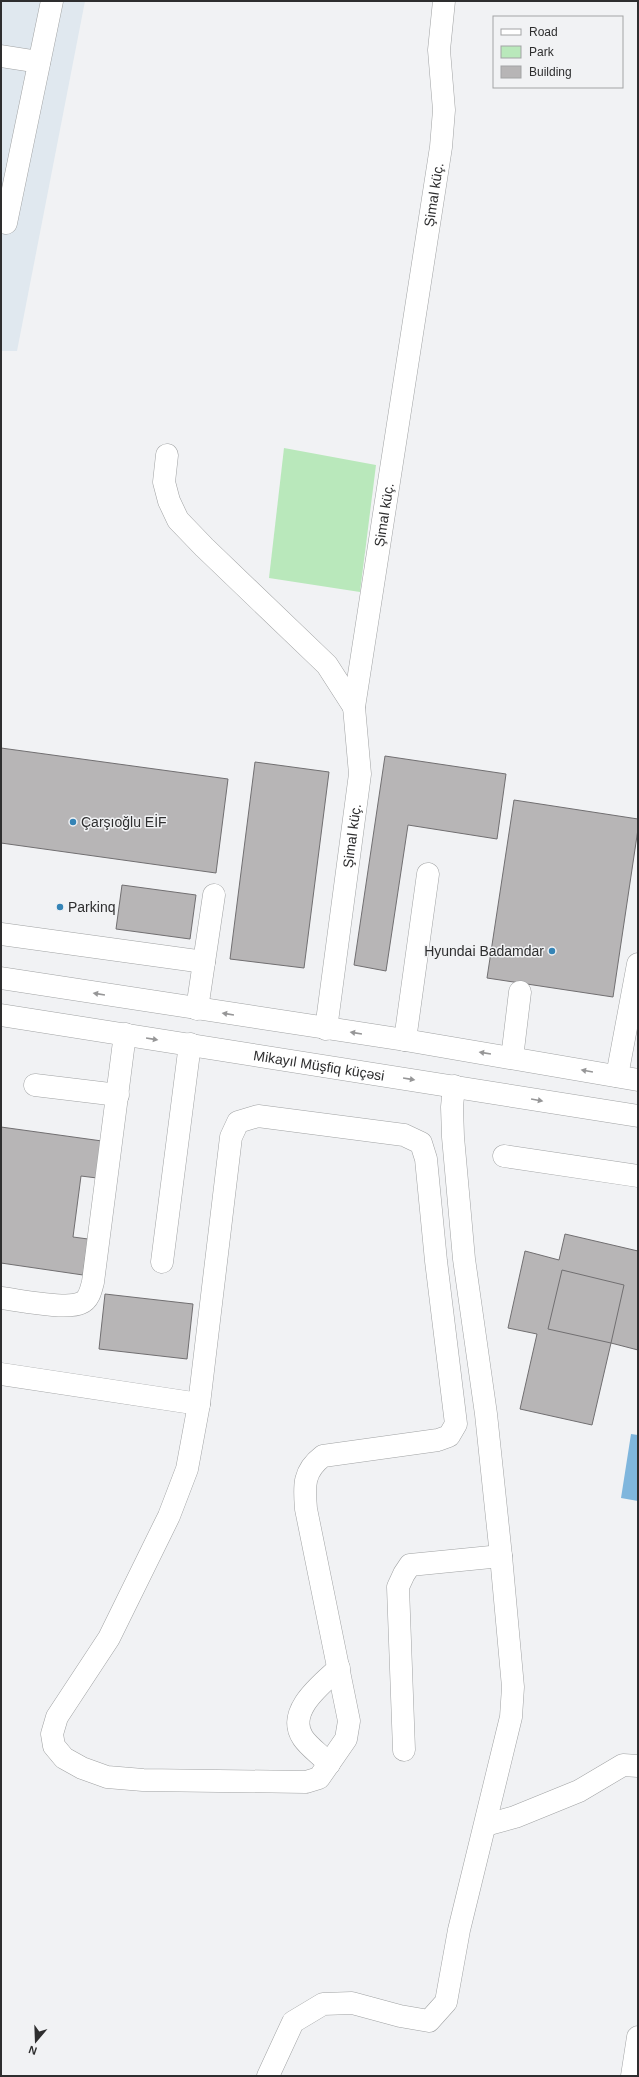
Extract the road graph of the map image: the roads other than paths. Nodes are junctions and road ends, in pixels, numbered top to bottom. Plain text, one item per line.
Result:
1 (52, 1) edge
2 (444, 1) edge
3 (1, 56) edge
4 (39, 62) junction
5 (1, 222) edge
6 (167, 455) dead end
7 (354, 707) junction
8 (428, 874) dead end
9 (214, 895) dead end
10 (1, 934) edge
11 (204, 962) junction
12 (638, 964) edge
13 (1, 978) edge
14 (520, 992) dead end
15 (197, 1009) junction
16 (1, 1015) edge
17 (326, 1028) junction
18 (632, 1028) edge
19 (125, 1034) junction
20 (405, 1040) junction
21 (190, 1044) junction
22 (512, 1058) junction
23 (617, 1076) junction
24 (638, 1080) edge
25 (35, 1085) dead end
26 (454, 1086) junction
27 (118, 1095) junction
28 (638, 1116) edge
29 (504, 1156) dead end
30 (638, 1176) edge
31 (464, 1259) junction
32 (436, 1261) junction
33 (162, 1262) dead end
34 (1, 1298) edge
35 (1, 1374) edge
36 (199, 1404) junction
37 (501, 1556) junction
38 (339, 1668) junction
39 (404, 1750) dead end
40 (329, 1764) junction
41 (638, 1766) edge
42 (486, 1825) junction
43 (638, 2037) edge
44 (268, 2076) edge
45 (632, 2076) edge

1 - 4 main road
2 - 7 main road, Şimal küç.
3 - 4 main road
4 - 5 main road
6 - 7 main road
7 - 17 main road, Şimal küç.
8 - 20 main road
9 - 11 main road
10 - 11 main road
11 - 15 main road
12 - 18 main road
15 -> 13 main road
14 - 22 main road
17 -> 15 main road
16 - 19 main road, Mikayıl Müşfiq küçəsi
20 -> 17 main road
18 - 23 main road
19 -> 21 main road, Mikayıl Müşfiq küçəsi
19 - 27 main road
22 -> 20 main road
21 -> 26 main road, Mikayıl Müşfiq küçəsi
21 - 33 main road
23 -> 22 main road
23 - 24 main road
25 - 27 main road
26 -> 28 main road, Mikayıl Müşfiq küçəsi
26 - 31 main road
27 - 34 main road
29 - 30 main road
31 - 32 main road
31 - 37 main road
32 - 36 main road
32 - 38 main road
35 - 36 main road
36 - 40 main road
37 - 39 main road
37 - 42 main road
38 - 40 main road
38 - 40 main road
41 - 42 main road
42 - 44 main road
43 - 45 main road

